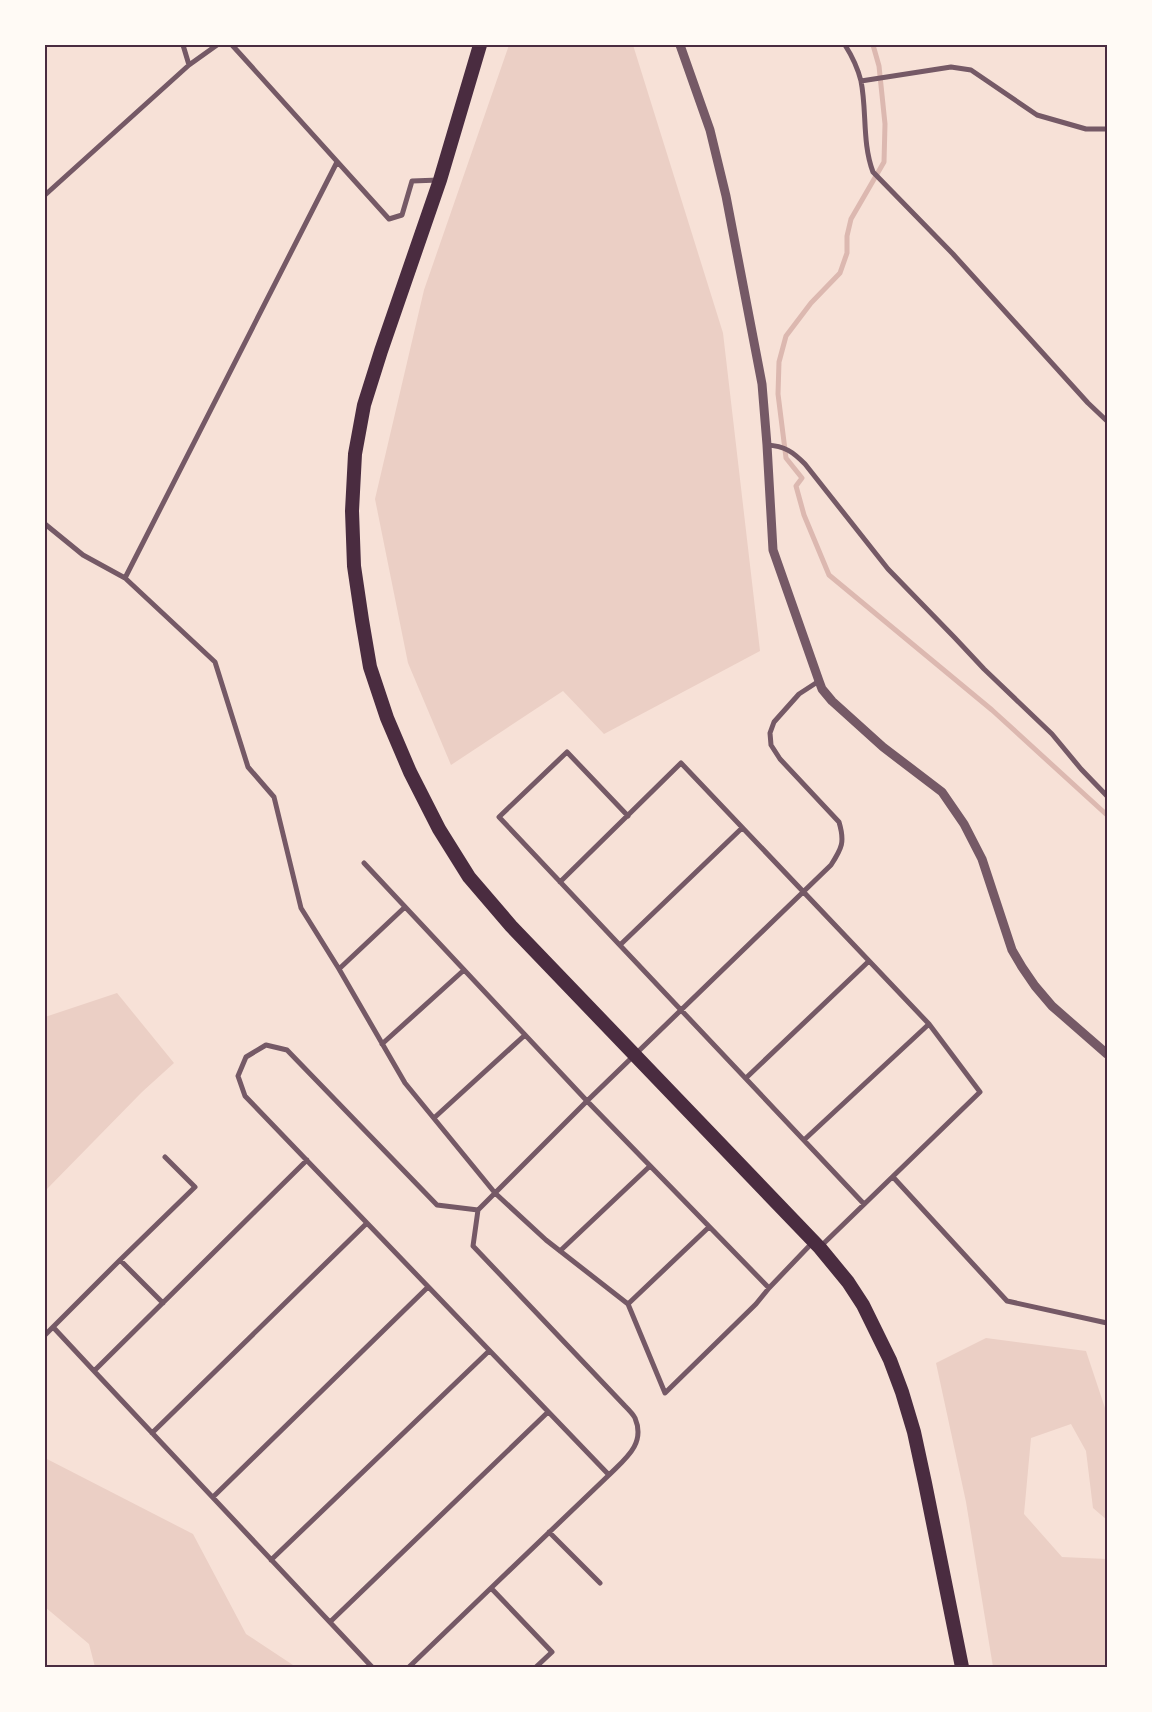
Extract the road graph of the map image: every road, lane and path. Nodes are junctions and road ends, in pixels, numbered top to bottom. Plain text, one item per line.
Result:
1 (183, 45) edge
2 (217, 45) edge
3 (232, 45) edge
4 (480, 45) edge
5 (680, 45) edge
6 (845, 45) edge
7 (189, 66) junction
8 (861, 81) junction
9 (1107, 129) edge
10 (337, 162) junction
11 (440, 180) junction
12 (45, 195) edge
13 (1107, 421) edge
14 (767, 445) junction
15 (45, 524) edge
16 (125, 578) junction
17 (819, 681) junction
18 (1107, 796) edge
19 (628, 816) junction
20 (742, 828) junction
21 (364, 863) dead end
22 (560, 882) junction
23 (803, 892) junction
24 (405, 906) junction
25 (620, 945) junction
26 (869, 961) junction
27 (339, 969) junction
28 (464, 970) junction
29 (682, 1010) junction
30 (930, 1024) junction
31 (525, 1035) junction
32 (382, 1044) junction
33 (1107, 1054) edge
34 (636, 1055) junction
35 (746, 1078) junction
36 (587, 1102) junction
37 (434, 1118) junction
38 (804, 1140) junction
39 (165, 1157) dead end
40 (306, 1160) junction
41 (650, 1166) junction
42 (893, 1177) junction
43 (495, 1193) junction
44 (864, 1204) junction
45 (478, 1210) junction
46 (367, 1223) junction
47 (709, 1227) junction
48 (816, 1244) junction
49 (560, 1251) junction
50 (120, 1260) junction
51 (428, 1287) junction
52 (769, 1288) junction
53 (163, 1303) junction
54 (628, 1304) junction
55 (1107, 1323) edge
56 (53, 1327) junction
57 (45, 1335) edge
58 (490, 1350) junction
59 (94, 1371) junction
60 (548, 1412) junction
61 (152, 1433) junction
62 (609, 1475) junction
63 (212, 1497) junction
64 (549, 1532) junction
65 (271, 1560) junction
66 (600, 1583) dead end
67 (491, 1588) junction
68 (330, 1622) junction
69 (372, 1667) edge
70 (409, 1667) edge
71 (536, 1667) edge
72 (962, 1667) edge

1 - 7 street
2 - 7 street
3 - 10 street
4 - 11 highway
5 - 14 street
6 - 8 street
7 - 12 street
8 - 9 street
8 - 13 street
10 - 11 street
10 - 16 street
11 - 34 highway
14 - 17 street
14 - 18 street
15 - 16 street
16 - 27 street
17 - 23 street
17 - 33 street
19 - 20 street
19 - 22 street
19 - 22 street
20 - 23 street
20 - 25 street
21 - 24 street
22 - 25 street
23 - 26 street
23 - 29 street
24 - 27 street
24 - 28 street
25 - 29 street
26 - 30 street
26 - 35 street
27 - 32 street
28 - 31 street
28 - 32 street
29 - 34 street
29 - 35 street
30 - 38 street
30 - 42 street
31 - 36 street
31 - 37 street
32 - 37 street
34 - 36 street
34 - 48 highway
35 - 38 street
36 - 41 street
36 - 43 street
37 - 43 street
38 - 44 street
39 - 50 street
40 - 45 street
40 - 46 street
40 - 53 street
41 - 47 street
41 - 49 street
42 - 44 street
42 - 55 street
43 - 45 street
43 - 49 street
44 - 48 street
45 - 62 street
46 - 51 street
46 - 61 street
47 - 52 street
47 - 54 street
48 - 52 street
48 - 72 highway
49 - 54 street
50 - 53 street
50 - 56 street
51 - 58 street
51 - 63 street
52 - 54 street
53 - 59 street
56 - 57 street
56 - 59 street
58 - 60 street
58 - 65 street
59 - 61 street
60 - 62 street
60 - 68 street
61 - 63 street
62 - 64 street
63 - 65 street
64 - 66 street
64 - 67 street
65 - 68 street
67 - 70 street
67 - 71 street
68 - 69 street

